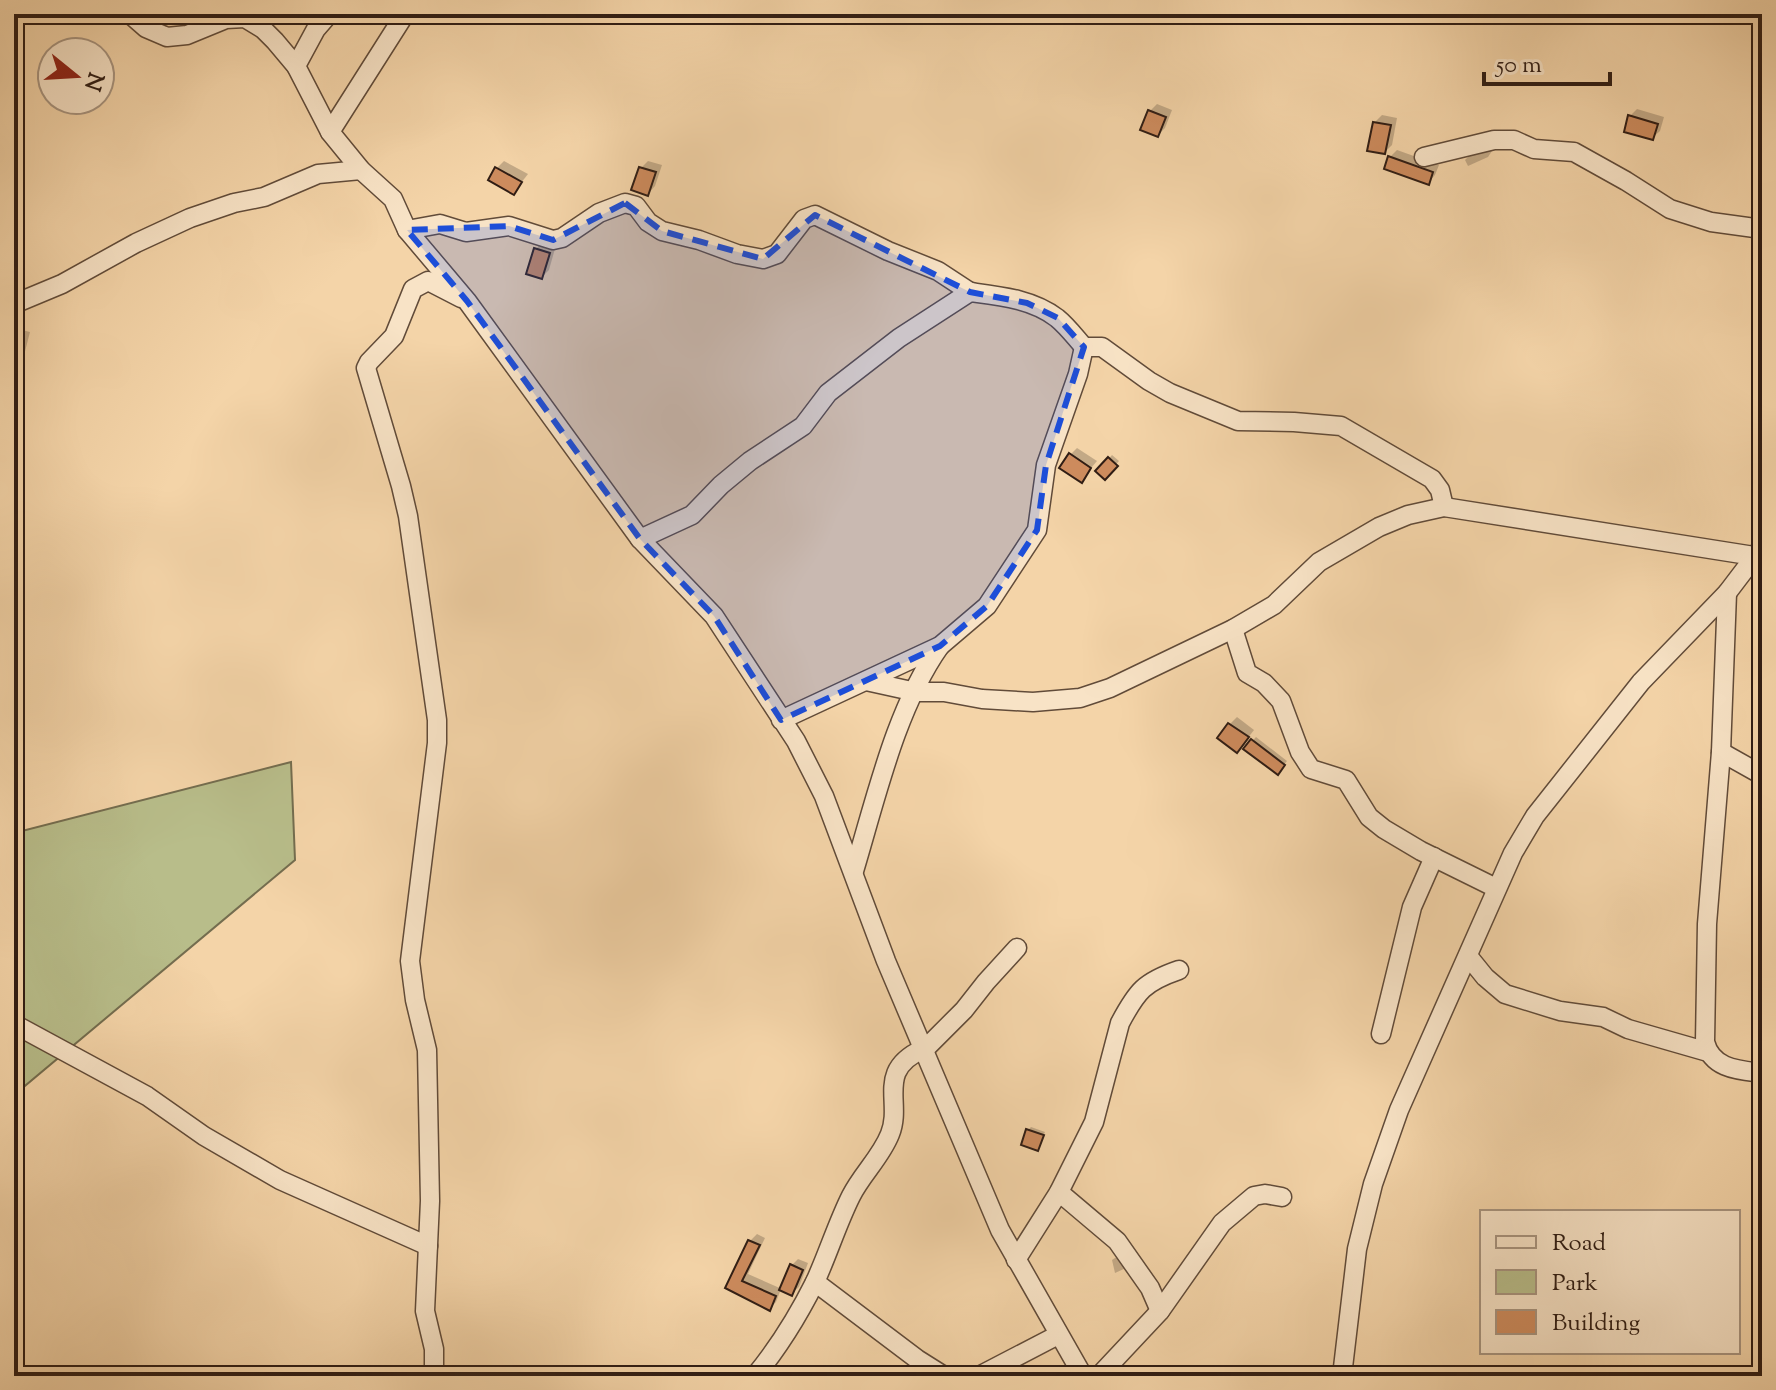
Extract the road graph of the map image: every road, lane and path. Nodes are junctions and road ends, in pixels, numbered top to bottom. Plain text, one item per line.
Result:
1 (130, 14) edge
2 (329, 14) edge
3 (405, 14) edge
4 (296, 66) junction
5 (330, 132) junction
6 (1424, 157) dead end
7 (361, 170) junction
8 (1762, 229) edge
9 (407, 230) junction
10 (970, 292) junction
11 (467, 301) junction
12 (14, 304) edge
13 (1084, 347) junction
14 (1444, 507) junction
15 (640, 539) junction
16 (1758, 551) edge
17 (1727, 593) junction
18 (1233, 629) junction
19 (940, 646) junction
20 (866, 681) junction
21 (916, 692) junction
22 (781, 720) junction
23 (1721, 752) junction
24 (1762, 775) edge
25 (1434, 857) junction
26 (854, 871) junction
27 (1496, 888) junction
28 (1017, 948) dead end
29 (1468, 956) junction
30 (1179, 970) dead end
31 (14, 1024) edge
32 (1381, 1034) dead end
33 (923, 1050) junction
34 (1708, 1052) junction
35 (1762, 1073) edge
36 (1059, 1192) junction
37 (1282, 1197) dead end
38 (428, 1246) junction
39 (1016, 1260) junction
40 (815, 1282) junction
41 (1160, 1311) junction
42 (1058, 1335) junction
43 (434, 1376) edge
44 (755, 1376) edge
45 (944, 1376) edge
46 (979, 1376) edge
47 (1083, 1376) edge
48 (1099, 1376) edge
49 (1342, 1376) edge

1 - 4 street
2 - 4 street
3 - 5 street
4 - 5 street
5 - 7 street
6 - 8 street
7 - 9 street
7 - 12 street
9 - 10 street
9 - 11 street
10 - 13 street
10 - 15 street
11 - 15 street
11 - 38 street
13 - 14 street
13 - 19 street
14 - 16 street
14 - 18 street
15 - 22 street
16 - 17 street
17 - 23 street
17 - 27 street
18 - 21 street
18 - 25 street
19 - 20 street
19 - 21 street
20 - 21 street
20 - 22 street
21 - 26 street
22 - 26 street
23 - 24 street
23 - 34 street
25 - 27 street
25 - 32 street
26 - 33 street
27 - 29 street
28 - 33 street
29 - 34 street
29 - 49 street
30 - 36 street
31 - 38 street
33 - 39 street
33 - 40 street
34 - 35 street
36 - 39 street
36 - 41 street
37 - 41 street
38 - 43 street
39 - 42 street
40 - 44 street
40 - 45 street
41 - 48 street
42 - 46 street
42 - 47 street

